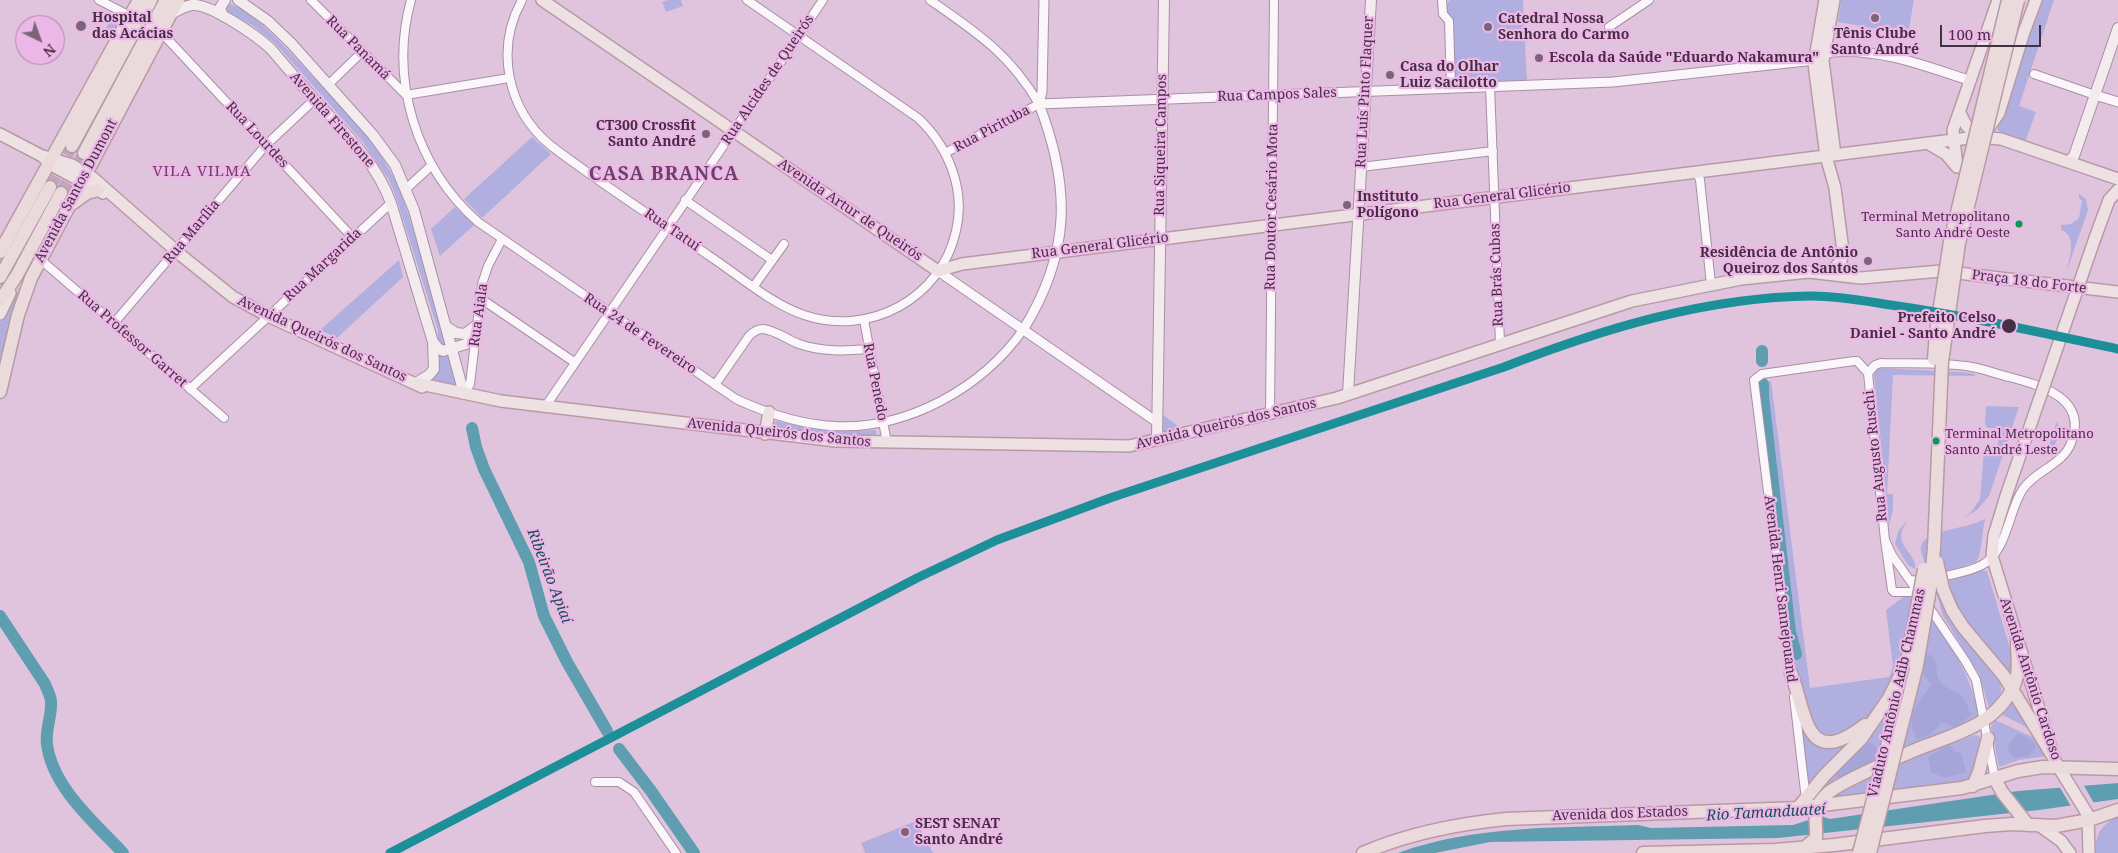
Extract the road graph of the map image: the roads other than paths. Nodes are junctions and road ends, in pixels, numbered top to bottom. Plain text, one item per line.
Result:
1 (99, 0) edge
2 (139, 0) edge
3 (151, 0) edge
4 (166, 0) edge
5 (178, 0) edge
6 (225, 0) edge
7 (311, 0) edge
8 (411, 0) edge
9 (522, 0) edge
10 (542, 0) edge
11 (747, 0) edge
12 (823, 0) edge
13 (1044, 0) edge
14 (1164, 0) edge
15 (1274, 0) edge
16 (1370, 0) edge
17 (1442, 0) edge
18 (1649, 0) edge
19 (1825, 0) edge
20 (1834, 0) edge
21 (1998, 0) edge
22 (2008, 0) edge
23 (2018, 0) edge
24 (2036, 0) edge
25 (236, 1) edge
26 (934, 2) edge
27 (170, 15) junction
28 (130, 16) junction
29 (223, 16) junction
30 (1610, 27) dead end
31 (2118, 28) edge
32 (161, 32) junction
33 (798, 36) junction
34 (362, 52) junction
35 (1819, 56) junction
36 (2034, 74) dead end
37 (509, 78) junction
38 (1971, 81) junction
39 (328, 85) junction
40 (1490, 86) junction
41 (1451, 87) junction
42 (1366, 91) junction
43 (406, 95) junction
44 (1273, 95) junction
45 (2095, 95) junction
46 (315, 99) junction
47 (1162, 99) junction
48 (2118, 102) edge
49 (1039, 104) junction
50 (1960, 113) junction
51 (733, 131) junction
52 (0, 134) edge
53 (66, 135) junction
54 (1977, 137) junction
55 (1953, 140) junction
56 (1929, 144) junction
57 (266, 145) junction
58 (72, 146) tunnel mouth
59 (1493, 151) junction
60 (90, 152) junction
61 (946, 153) junction
62 (1830, 155) junction
63 (49, 159) junction
64 (2068, 162) junction
65 (432, 165) junction
66 (1361, 167) junction
67 (1697, 172) junction
68 (83, 177) junction
69 (2118, 179) edge
70 (406, 189) junction
71 (35, 190) junction
72 (98, 190) junction
73 (2118, 190) edge
74 (1494, 196) junction
75 (114, 197) junction
76 (685, 200) junction
77 (391, 203) junction
78 (68, 206) junction
79 (1358, 215) junction
80 (1272, 225) junction
81 (668, 226) junction
82 (353, 238) junction
83 (502, 239) junction
84 (1160, 239) junction
85 (784, 244) dead end
86 (176, 250) junction
87 (0, 252) edge
88 (1057, 252) junction
89 (41, 260) junction
90 (772, 260) junction
91 (938, 271) junction
92 (1941, 271) joint
93 (1828, 274) junction
94 (17, 275) junction
95 (0, 277) edge
96 (1710, 284) junction
97 (754, 286) junction
98 (2118, 292) edge
99 (480, 298) junction
100 (0, 301) edge
101 (609, 312) junction
102 (0, 314) edge
103 (268, 316) junction
104 (864, 320) junction
105 (114, 323) junction
106 (447, 327) junction
107 (477, 330) junction
108 (1024, 330) junction
109 (433, 342) junction
110 (1500, 343) junction
111 (453, 348) junction
112 (869, 349) junction
113 (574, 362) junction
114 (6, 367) junction
115 (1868, 372) junction
116 (0, 383) edge
117 (416, 383) junction
118 (715, 385) junction
119 (190, 389) junction
120 (0, 392) edge
121 (464, 394) junction
122 (1348, 394) junction
123 (545, 407) junction
124 (769, 412) junction
125 (1270, 414) junction
126 (224, 418) dead end
127 (1157, 422) junction
128 (883, 423) junction
129 (765, 434) junction
130 (1157, 440) junction
131 (886, 443) junction
132 (1885, 540) junction
133 (1934, 548) junction
134 (1992, 556) junction
135 (1910, 580) junction
136 (1926, 581) junction
137 (1896, 592) junction
138 (1918, 592) junction
139 (1939, 622) junction
140 (2017, 640) junction
141 (1907, 662) junction
142 (1791, 673) junction
143 (2012, 689) junction
144 (1877, 716) junction
145 (1985, 720) junction
146 (1988, 738) junction
147 (2056, 763) junction
148 (2118, 770) edge
149 (1995, 779) junction
150 (596, 782) dead end
151 (1972, 786) junction
152 (1808, 807) junction
153 (2118, 810) edge
154 (2087, 814) junction
155 (2034, 826) junction
156 (1812, 846) edge
157 (1772, 852) edge
158 (676, 853) edge
159 (1363, 853) edge
160 (1643, 853) edge
161 (1859, 853) edge
162 (1870, 853) edge
163 (2070, 853) edge
164 (2089, 853) edge

1 - 28 street
2 - 28 highway
3 - 58 highway, Avenida Santos Dumont
4 - 60 highway, Avenida Santos Dumont
5 - 27 highway, Avenida Santos Dumont
6 - 29 main road
7 - 34 street, Rua Panamá
8 - 43 street, Rua 24 de Fevereiro
9 - 37 street, Rua Tatuí
10 - 51 main road, Avenida Artur de Queirós
11 - 33 street, Rua Tatuí
12 - 33 street, Rua Alcides de Queirós
13 - 49 street
14 - 47 main road, Rua Siqueira Campos
15 - 44 street, Rua Doutor Cesário Mota
16 - 42 main road, Rua Luís Pinto Flaquer
17 - 41 street
18 - 30 street
19 - 35 main road
20 - 35 main road
21 - 38 main road
22 - 141 highway, Viaduto Antônio Adib Chammas, bridge
23 - 133 highway, Viaduto Antônio Adib Chammas, bridge
24 - 54 main road
25 - 39 main road, Avenida Firestone
26 - 49 street
27 - 29 main road, Avenida Firestone
27 - 32 highway, Avenida Santos Dumont
28 - 53 highway
29 - 46 main road, Avenida Firestone
31 - 45 main road
32 - 57 street, Rua Lourdes
32 - 60 highway, Avenida Santos Dumont
33 - 51 street, Rua Alcides de Queirós
33 - 61 street, Rua Tatuí
34 - 39 street
34 - 43 street, Rua Panamá
35 - 38 street, Rua Campos Sales
35 - 40 street, Rua Campos Sales
35 - 62 main road
36 - 45 street
37 - 43 street
37 - 81 street, Rua Tatuí
38 - 50 main road
39 - 70 main road, Avenida Firestone
40 - 41 street, Rua Campos Sales
40 - 59 street, Rua Brás Cubas
41 - 42 street, Rua Campos Sales
42 - 44 street, Rua Campos Sales
42 - 66 main road, Rua Luís Pinto Flaquer
43 - 65 street, Rua 24 de Fevereiro
44 - 47 street, Rua Campos Sales
44 - 80 street, Rua Doutor Cesário Mota
45 - 48 street
45 - 64 main road
46 - 57 street, Rua Marília
46 - 77 main road, Avenida Firestone
47 - 49 street, Rua Campos Sales
47 - 84 main road, Rua Siqueira Campos
49 - 61 street, Rua Pirituba
49 - 88 street
50 - 54 main road
50 - 55 main road
51 - 76 street, Rua Alcides de Queirós
51 - 91 main road, Avenida Artur de Queirós
52 - 63 main road, Avenida Queirós dos Santos
53 - 60 highway
53 - 63 highway
54 - 55 main road, Rua General Glicério
54 - 64 main road, Rua General Glicério
55 - 56 main road, Rua General Glicério
55 - 56 main road
56 - 62 main road, Rua General Glicério
57 - 82 street, Rua Lourdes
57 - 86 street, Rua Marília
59 - 66 street
59 - 74 street, Rua Brás Cubas
60 - 68 highway, Avenida Santos Dumont
61 - 91 street, Rua Tatuí
62 - 67 main road, Rua General Glicério
62 - 93 main road
63 - 68 main road, Avenida Queirós dos Santos
63 - 71 highway
64 - 69 main road, Rua General Glicério
65 - 70 street
65 - 83 street, Rua 24 de Fevereiro
66 - 79 main road, Rua Luís Pinto Flaquer
67 - 74 main road, Rua General Glicério
67 - 96 street
68 - 72 main road, Avenida Queirós dos Santos
68 - 75 main road, Avenida Queirós dos Santos
68 - 78 highway, Avenida Santos Dumont
70 - 106 main road, Avenida Firestone
71 - 78 highway
71 - 87 highway
72 - 75 main road, Avenida Queirós dos Santos
72 - 78 highway
73 - 134 main road, bridge
74 - 79 main road, Rua General Glicério
74 - 110 street, Rua Brás Cubas
75 - 86 main road, Avenida Queirós dos Santos
76 - 81 street, Rua Alcides de Queirós
76 - 90 street
77 - 82 street, Rua Margarida
77 - 109 main road, Avenida Firestone
78 - 89 highway, Avenida Santos Dumont
79 - 80 main road, Rua General Glicério
79 - 122 main road, Rua Luís Pinto Flaquer
80 - 84 main road, Rua General Glicério
80 - 125 street, Rua Doutor Cesário Mota
81 - 97 street, Rua Tatuí
81 - 101 street, Rua Alcides de Queirós
82 - 103 street, Rua Margarida
83 - 99 street, Rua Aiala
83 - 101 street, Rua 24 de Fevereiro
84 - 88 main road, Rua General Glicério
84 - 127 main road, Rua Siqueira Campos
85 - 90 street
86 - 103 main road, Avenida Queirós dos Santos
86 - 105 street, Rua Marília
88 - 91 main road, Rua General Glicério
88 - 108 street
89 - 105 street, Rua Professor Garret
89 - 114 highway, Avenida Santos Dumont
90 - 97 street
91 - 104 street, Rua Tatuí
91 - 108 street, Avenida Artur de Queirós
92 - 93 main road, Avenida Queirós dos Santos
92 - 98 main road, Praça 18 do Forte
93 - 96 main road, Avenida Queirós dos Santos
94 - 95 highway, Avenida Santos Dumont
94 - 100 highway, Avenida Santos Dumont
94 - 102 main road
96 - 110 main road, Avenida Queirós dos Santos
97 - 104 street, Rua Tatuí
99 - 107 street, Rua Aiala
99 - 113 street
101 - 113 street, Rua Alcides de Queirós
101 - 118 street, Rua 24 de Fevereiro
103 - 117 main road, Avenida Queirós dos Santos
103 - 119 street, Rua Margarida
104 - 112 street, Rua Penedo
105 - 119 street, Rua Professor Garret
106 - 107 main road
106 - 111 main road, Avenida Firestone
107 - 111 main road
107 - 121 street, Rua Aiala
108 - 127 street, Avenida Artur de Queirós
108 - 128 street, Rua 24 de Fevereiro
109 - 111 main road
109 - 117 main road, Avenida Firestone
110 - 122 main road, Avenida Queirós dos Santos
111 - 121 main road, Avenida Firestone
112 - 118 street
112 - 128 street, Rua Penedo
113 - 123 street, Rua Alcides de Queirós
114 - 116 highway
114 - 120 highway, Avenida Santos Dumont
115 - 132 street, Rua Augusto Ruschi
115 - 134 street
115 - 142 street, Avenida Henri Sannejouand
117 - 121 main road, Avenida Queirós dos Santos
118 - 124 street, Rua 24 de Fevereiro
119 - 126 street, Rua Professor Garret
121 - 123 main road, Avenida Queirós dos Santos
122 - 125 main road, Avenida Queirós dos Santos
123 - 129 main road, Avenida Queirós dos Santos
124 - 128 street, Rua 24 de Fevereiro
124 - 129 main road
125 - 130 main road, Avenida Queirós dos Santos
127 - 130 main road, Rua Siqueira Campos
128 - 131 street, Rua Penedo
129 - 131 main road, Avenida Queirós dos Santos
130 - 131 main road, Avenida Queirós dos Santos
132 - 135 street, Rua Augusto Ruschi
132 - 137 street, Rua Augusto Ruschi
133 - 143 highway, bridge
133 - 162 highway, Viaduto Antônio Adib Chammas, bridge
134 - 136 street
134 - 140 main road, Avenida Antônio Cardoso
135 - 136 street
135 - 137 street
135 - 138 street, Rua Augusto Ruschi
136 - 139 street
137 - 138 street
138 - 139 street, Rua Augusto Ruschi
139 - 145 street, Rua Augusto Ruschi
140 - 143 highway
140 - 147 main road, Avenida Antônio Cardoso
141 - 144 highway
141 - 161 highway, Viaduto Antônio Adib Chammas, bridge
142 - 144 highway
142 - 152 street, Avenida Henri Sannejouand
143 - 145 highway
143 - 147 highway
144 - 152 highway
145 - 146 street, Rua Augusto Ruschi
145 - 152 highway
146 - 149 street, Rua Augusto Ruschi
146 - 151 highway
147 - 148 highway, Avenida dos Estados
147 - 149 highway, Avenida dos Estados
147 - 154 main road, Avenida Antônio Cardoso
149 - 151 highway, Avenida dos Estados
149 - 155 highway
150 - 158 street
151 - 152 highway, Avenida dos Estados
152 - 156 highway
152 - 159 highway, Avenida dos Estados
153 - 154 highway
154 - 155 highway
154 - 164 main road
155 - 156 highway
155 - 163 main road
156 - 157 highway
157 - 160 highway

